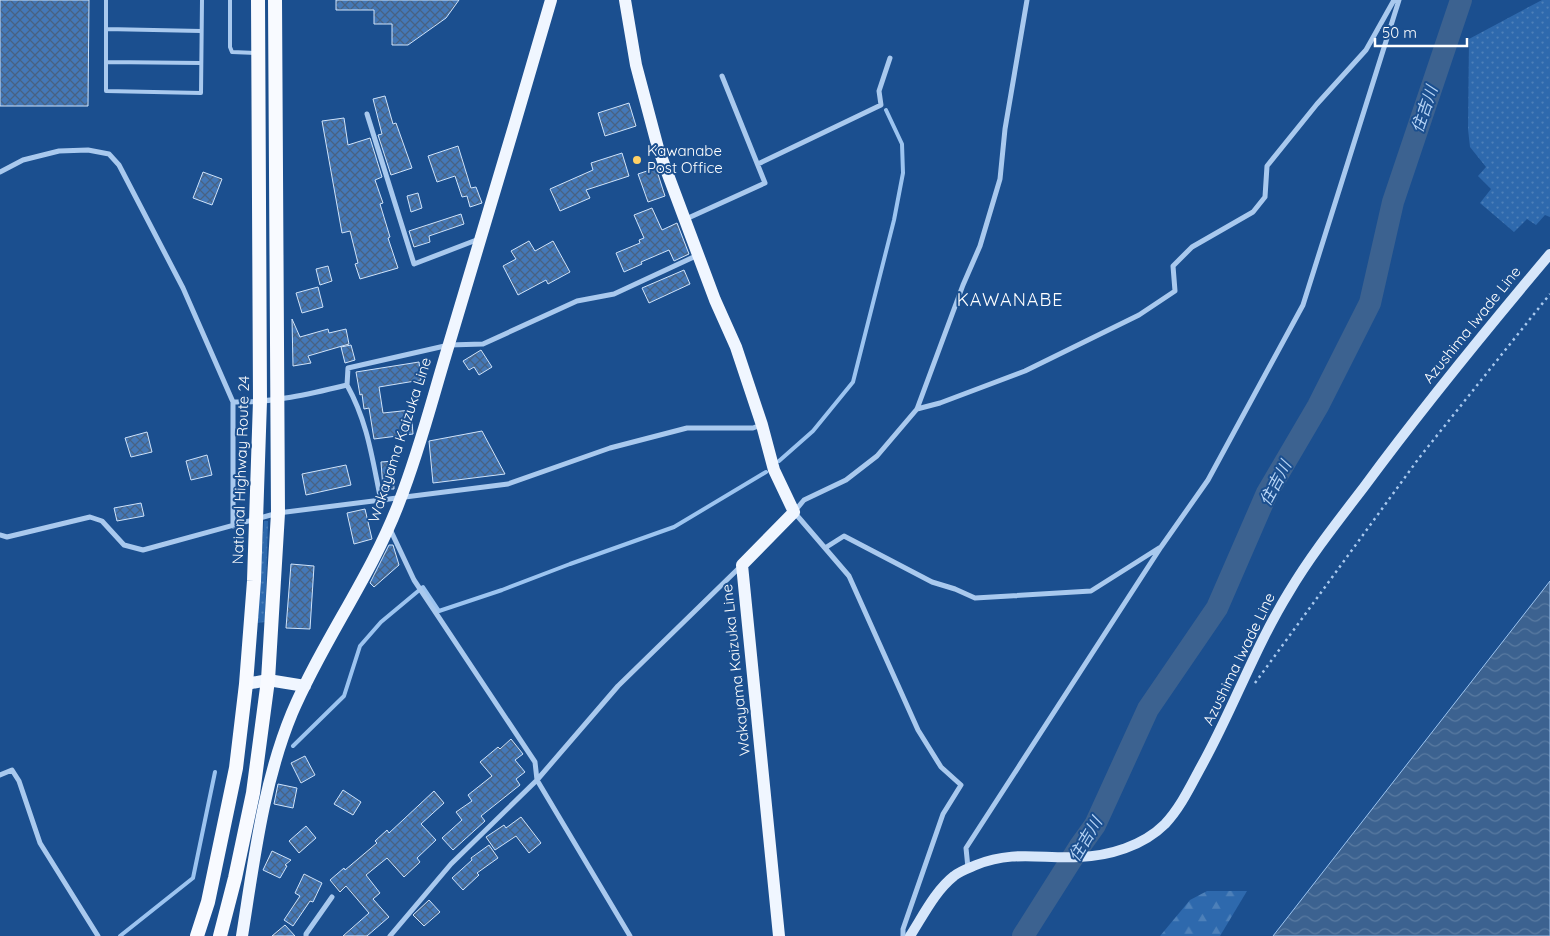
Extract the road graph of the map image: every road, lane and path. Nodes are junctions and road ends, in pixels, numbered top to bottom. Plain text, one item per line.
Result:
1 (106, 0) edge
2 (195, 0) edge
3 (202, 0) edge
4 (230, 0) edge
5 (258, 0) edge
6 (275, 0) edge
7 (551, 0) edge
8 (625, 0) edge
9 (1027, 0) edge
10 (1394, 0) edge
11 (1400, 0) edge
12 (106, 29) junction
13 (201, 31) junction
14 (258, 54) junction
15 (890, 58) dead end
16 (106, 62) junction
17 (201, 63) junction
18 (722, 76) dead end
19 (367, 114) dead end
20 (758, 164) junction
21 (0, 172) edge
22 (685, 220) junction
23 (480, 238) junction
24 (699, 254) junction
25 (1550, 254) edge
26 (1550, 294) edge
27 (449, 345) junction
28 (347, 385) junction
29 (277, 398) junction
30 (260, 401) junction
31 (233, 402) junction
32 (917, 409) junction
33 (762, 425) junction
34 (401, 498) junction
35 (381, 501) junction
36 (794, 512) junction
37 (278, 513) junction
38 (256, 519) junction
39 (233, 526) junction
40 (390, 527) junction
41 (0, 536) edge
42 (1161, 547) junction
43 (825, 548) junction
44 (742, 565) junction
45 (268, 680) junction
46 (246, 684) junction
47 (305, 686) junction
48 (1252, 687) dead end
49 (0, 775) edge
50 (538, 780) junction
51 (968, 868) junction
52 (332, 897) dead end
53 (98, 936) edge
54 (197, 936) edge
55 (220, 936) edge
56 (242, 936) edge
57 (306, 936) edge
58 (390, 936) edge
59 (630, 936) edge
60 (779, 936) edge
61 (903, 936) edge
62 (910, 936) edge

1 - 12 lane
2 - 3 lane
3 - 13 lane
4 - 14 lane
5 - 14 highway, National Highway Route 24
6 - 29 highway
7 - 23 main road, Wakayama Kaizuka Line
8 - 22 main road
9 - 32 street
10 - 32 street
11 - 42 street
12 - 13 lane
12 - 16 lane
13 - 17 lane
14 - 30 highway, National Highway Route 24
15 - 20 street
16 - 17 lane
16 - 17 lane
18 - 20 street
19 - 23 street
20 - 22 street
21 - 31 street
22 - 24 main road
23 - 27 main road, Wakayama Kaizuka Line
24 - 27 street
24 - 33 main road
25 - 51 main road, Azushima Iwade Line
26 - 48 path
27 - 28 street
27 - 34 main road, Wakayama Kaizuka Line
28 - 29 street
28 - 35 street
29 - 30 street
29 - 37 highway
30 - 31 street
30 - 38 highway, National Highway Route 24
31 - 39 street
32 - 36 street
33 - 34 street
33 - 36 main road
34 - 35 street
34 - 40 main road, Wakayama Kaizuka Line
35 - 37 street
36 - 43 street
36 - 44 main road, Wakayama Kaizuka Line
37 - 38 street
37 - 45 highway
38 - 39 street
38 - 46 highway, National Highway Route 24
39 - 41 street
40 - 47 main road, Wakayama Kaizuka Line
40 - 50 street
42 - 43 street
42 - 51 street
43 - 61 street
44 - 50 street
44 - 60 main road, Wakayama Kaizuka Line
45 - 46 main road
45 - 47 main road
45 - 55 highway
46 - 54 highway, National Highway Route 24
47 - 56 main road, Wakayama Kaizuka Line
49 - 53 street
50 - 58 street
50 - 59 street
51 - 62 main road, Azushima Iwade Line
52 - 57 street

